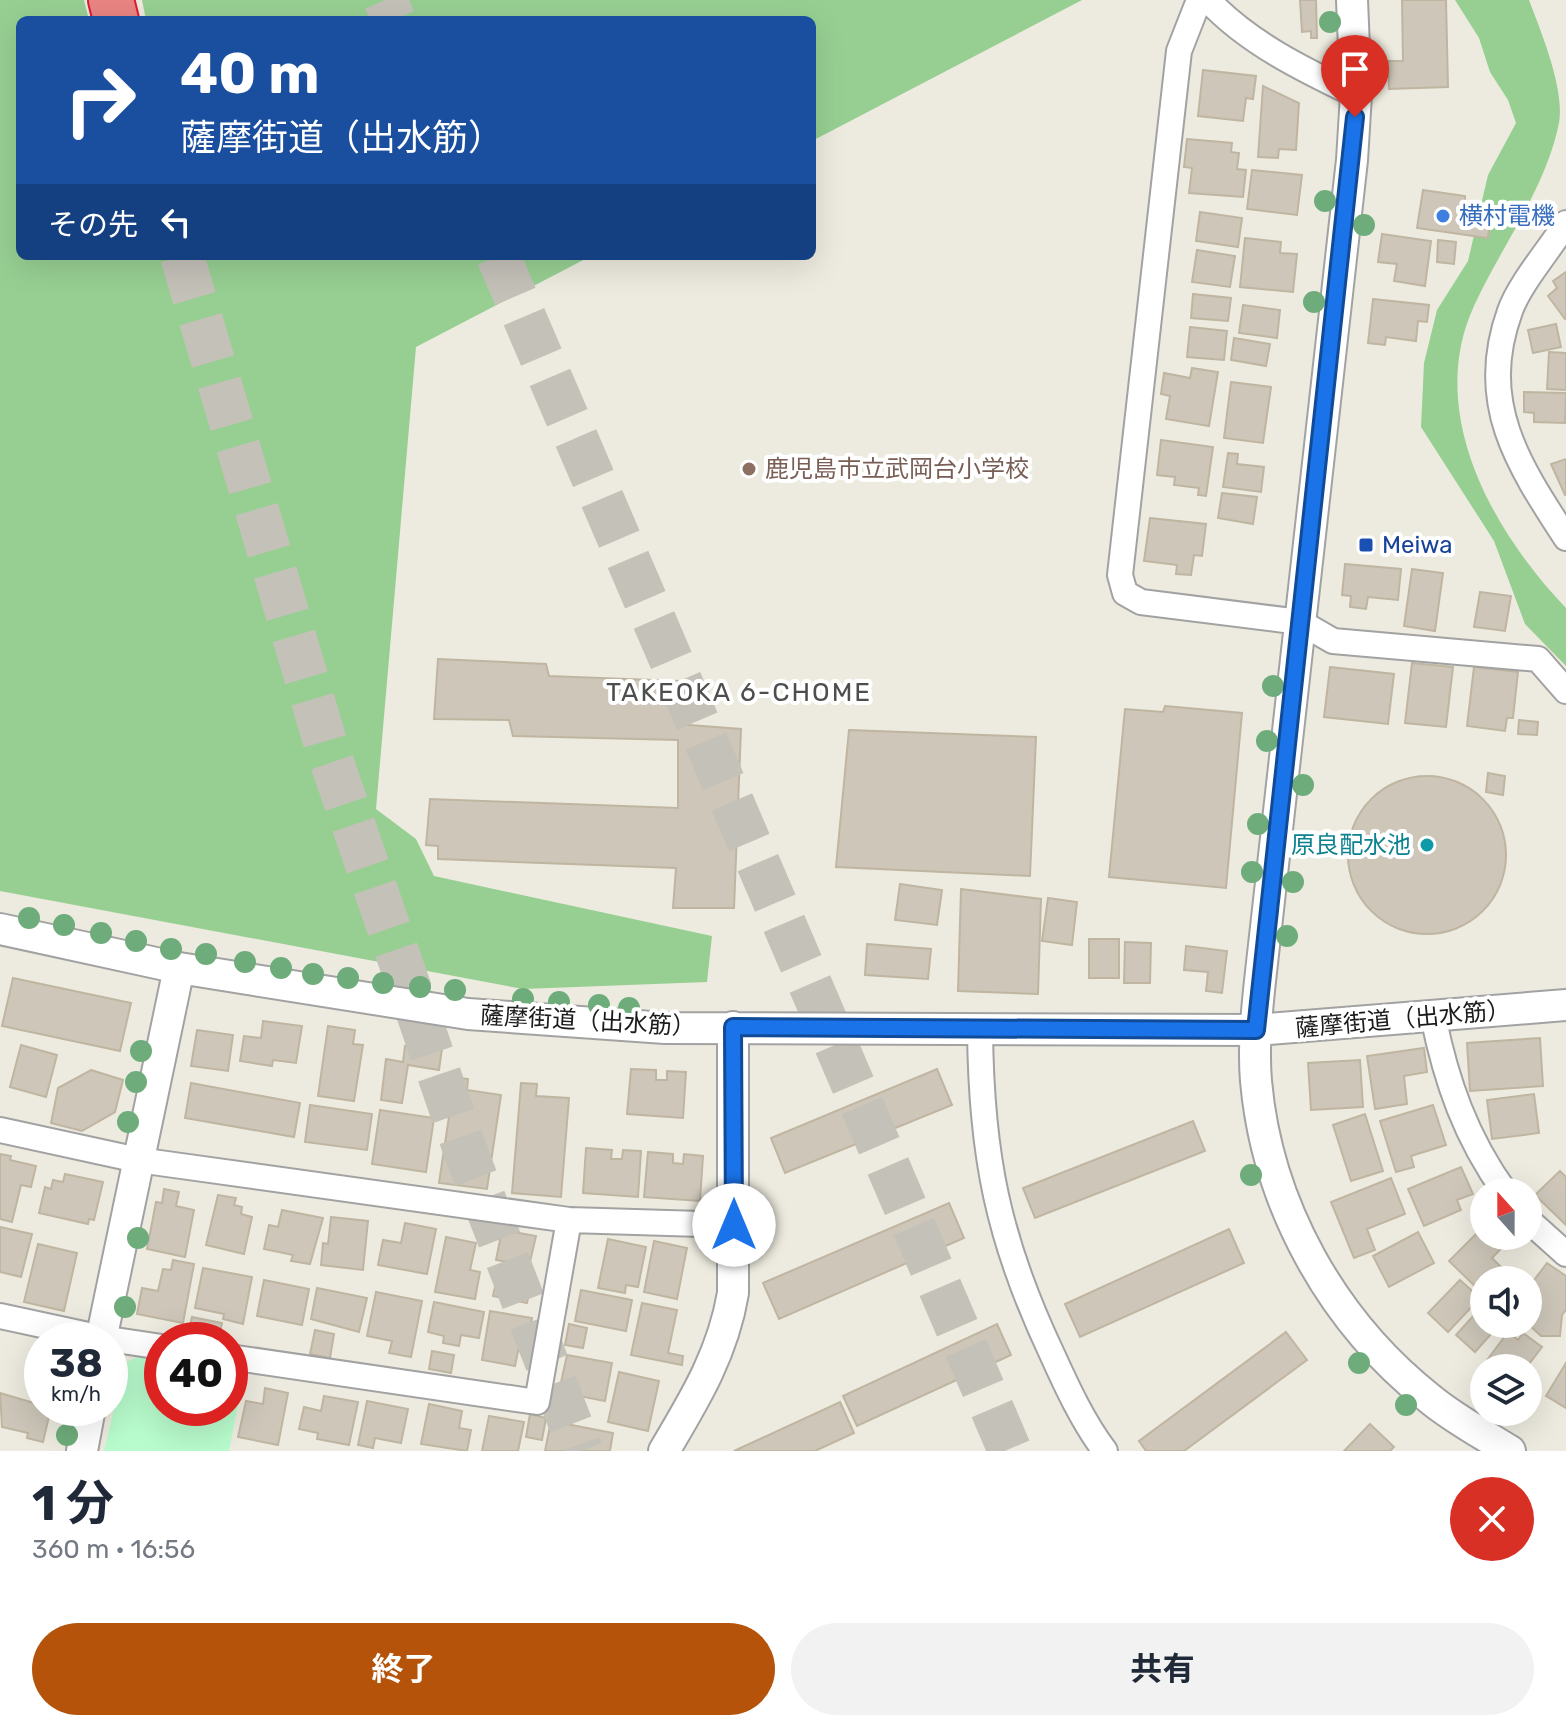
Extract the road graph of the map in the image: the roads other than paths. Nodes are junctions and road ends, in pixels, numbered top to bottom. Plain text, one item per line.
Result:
1 (1199, 0) edge
2 (1208, 0) edge
3 (1352, 0) edge
4 (1356, 95) junction
5 (1566, 223) edge
6 (1562, 525) edge
7 (1300, 622) junction
8 (1566, 691) edge
9 (0, 929) edge
10 (179, 968) junction
11 (1566, 1005) edge
12 (1433, 1016) junction
13 (733, 1027) junction
14 (980, 1029) junction
15 (1256, 1030) junction
16 (0, 1130) edge
17 (138, 1160) junction
18 (1495, 1178) edge
19 (569, 1220) junction
20 (734, 1225) junction
21 (1542, 1233) edge
22 (1566, 1254) edge
23 (0, 1316) edge
24 (26, 1322) edge
25 (105, 1322) edge
26 (248, 1360) edge
27 (87, 1426) edge
28 (82, 1451) edge
29 (664, 1451) edge
30 (1105, 1451) edge
31 (1510, 1451) edge

1 - 7 street
2 - 4 street
3 - 4 street
4 - 7 street
5 - 6 street
7 - 8 street
7 - 15 street
9 - 10 street, 薩摩街道（出水筋）
10 - 13 street, 薩摩街道（出水筋）
10 - 17 street
11 - 12 street, 薩摩街道（出水筋）
12 - 15 street, 薩摩街道（出水筋）
12 - 18 street
13 - 14 street, 薩摩街道（出水筋）
13 - 20 street
14 - 15 street, 薩摩街道（出水筋）
14 - 30 street
15 - 31 street
16 - 17 street
17 - 19 street
17 - 25 street
19 - 20 street
19 - 26 street
20 - 29 street
21 - 22 street
23 - 24 street
27 - 28 street

